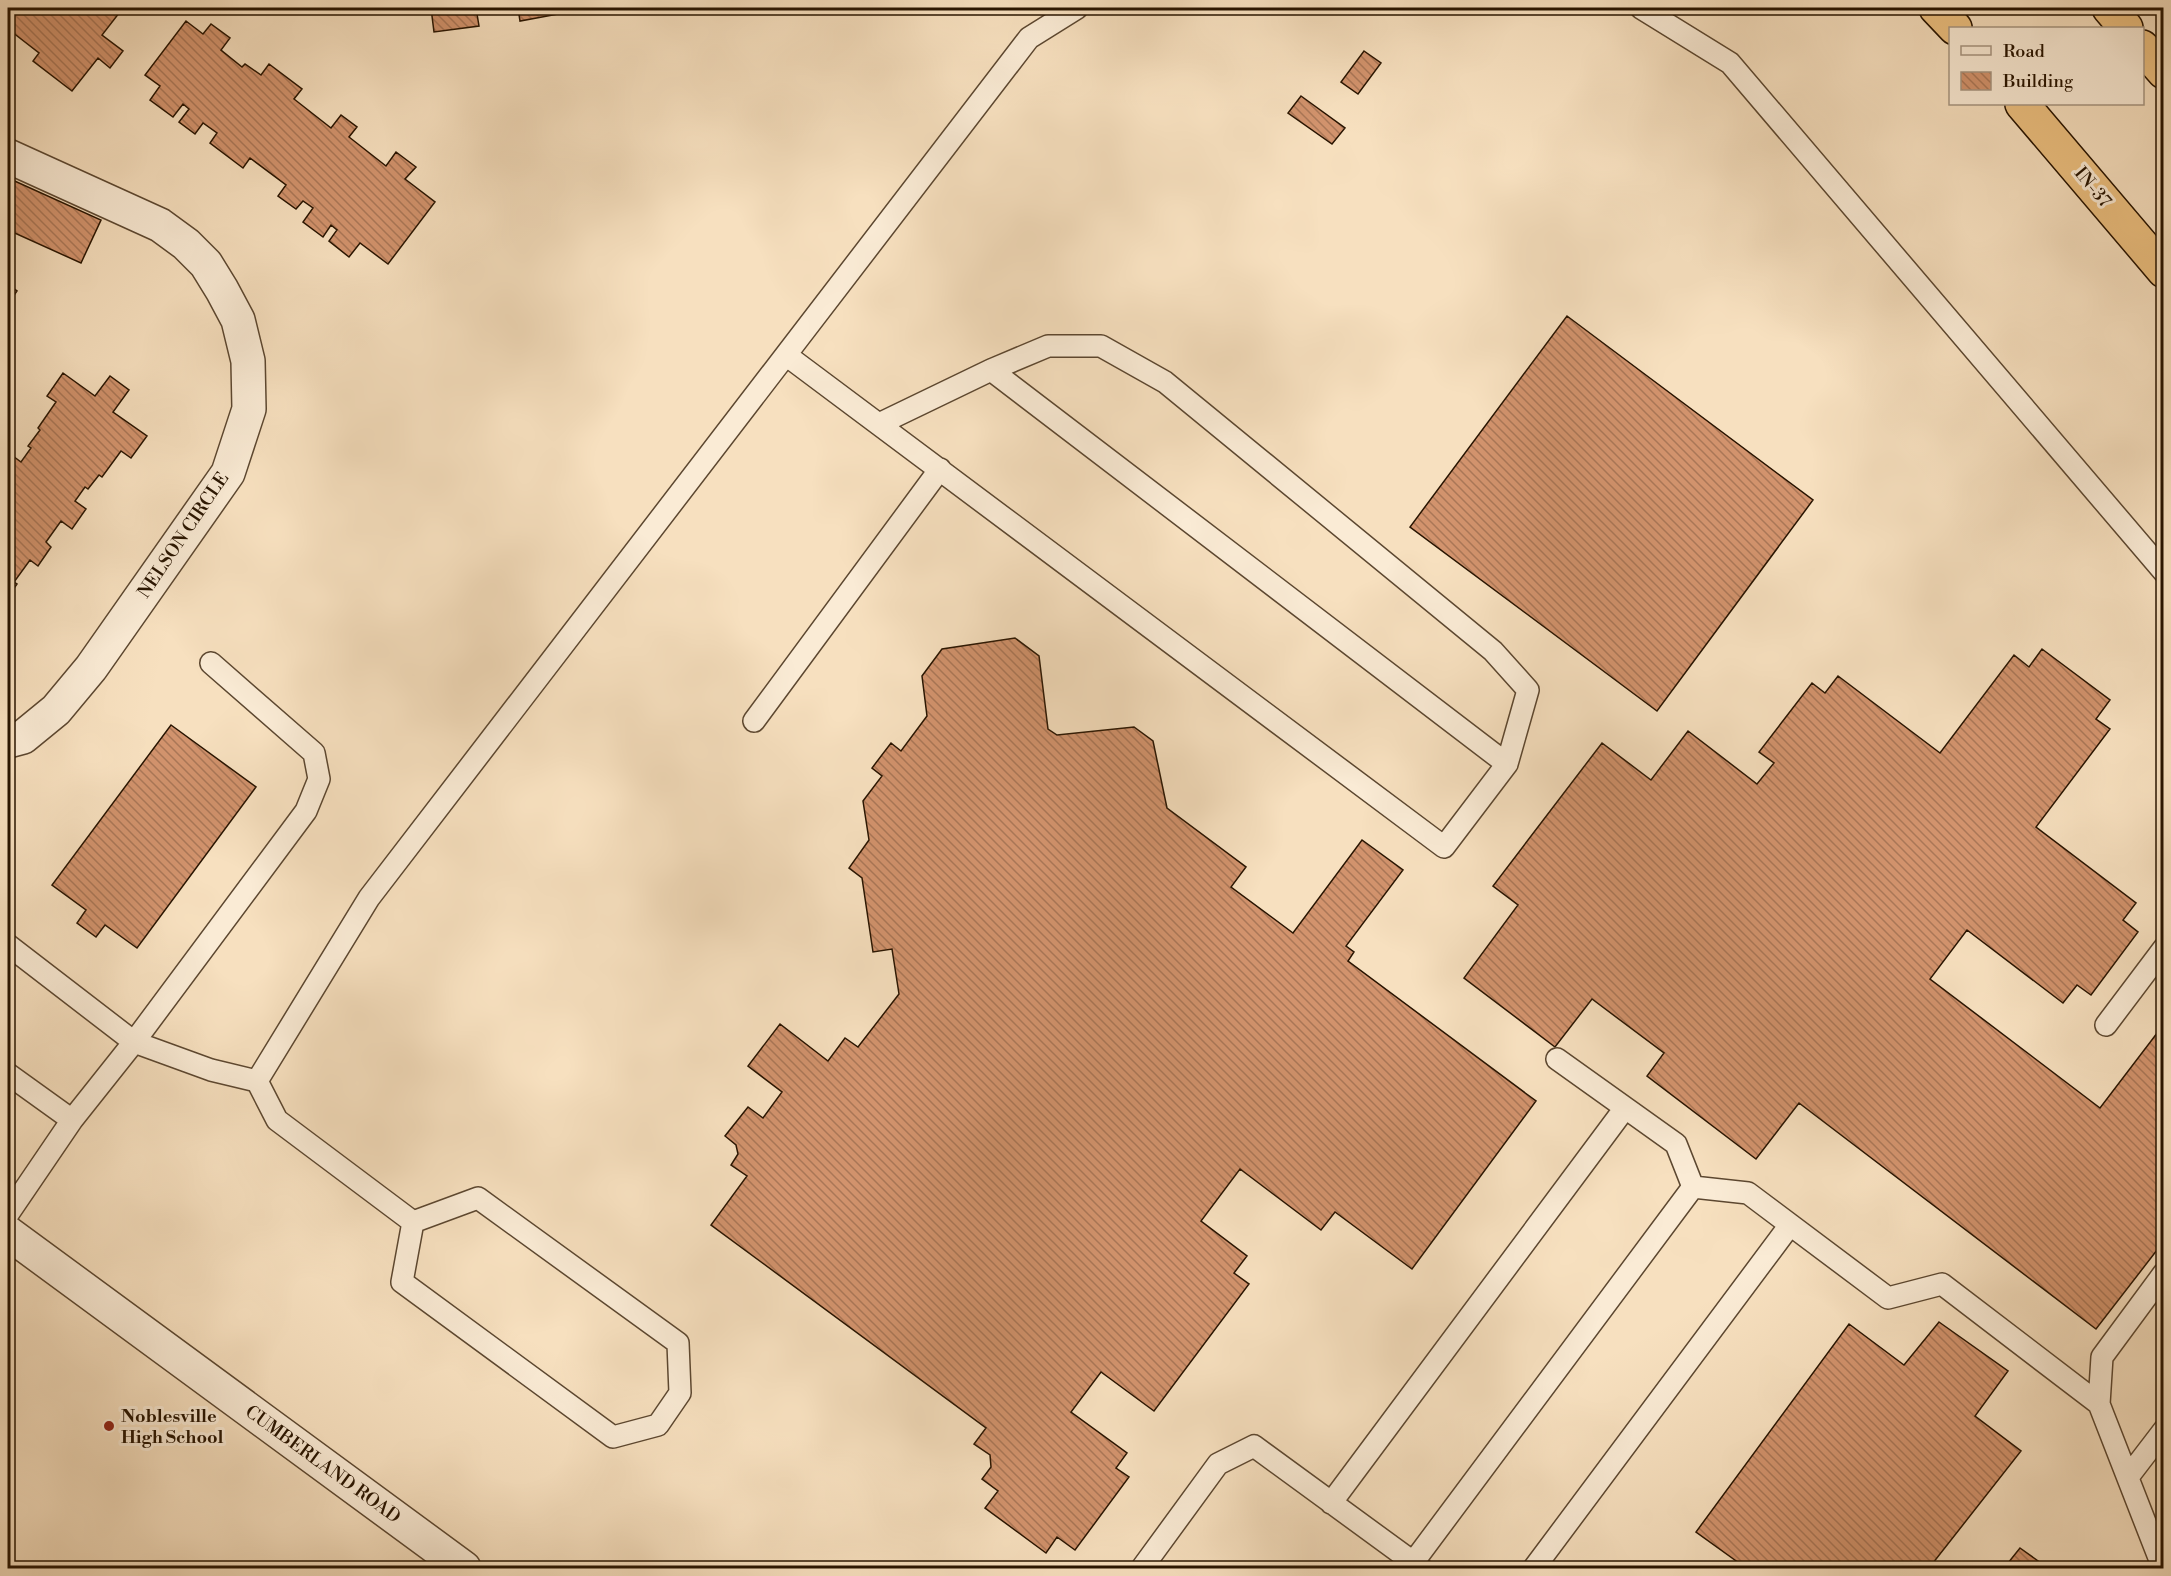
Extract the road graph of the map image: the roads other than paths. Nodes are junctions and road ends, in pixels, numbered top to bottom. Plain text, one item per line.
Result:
1 (1077, 8) edge
2 (1641, 8) edge
3 (1936, 8) edge
4 (2109, 8) edge
5 (1050, 14) edge
6 (1954, 27) edge
7 (2125, 27) edge
8 (2144, 49) edge
9 (2163, 72) edge
10 (2023, 105) edge
11 (8, 156) edge
12 (2163, 271) edge
13 (786, 355) junction
14 (991, 370) junction
15 (879, 424) junction
16 (940, 469) junction
17 (2163, 572) edge
18 (211, 663) dead end
19 (754, 721) dead end
20 (8, 741) edge
21 (1507, 764) junction
22 (8, 945) edge
23 (2163, 948) edge
24 (2106, 1025) dead end
25 (134, 1042) junction
26 (1557, 1059) dead end
27 (8, 1074) edge
28 (257, 1082) junction
29 (1626, 1108) junction
30 (72, 1120) junction
31 (1693, 1187) junction
32 (8, 1215) edge
33 (413, 1222) junction
34 (1790, 1225) junction
35 (8, 1233) edge
36 (2163, 1273) edge
37 (2099, 1404) junction
38 (2163, 1430) edge
39 (2128, 1477) junction
40 (1331, 1503) junction
41 (1414, 1567) edge
42 (464, 1569) edge
43 (1142, 1569) edge
44 (1534, 1569) edge
45 (2163, 1569) edge

1 - 5 lane
2 - 17 lane
3 - 6 highway
4 - 7 highway
5 - 13 lane
8 - 9 highway
10 - 12 highway, IN-37
11 - 20 street, NELSON CIRCLE
13 - 15 lane
13 - 28 lane
14 - 15 lane
14 - 21 lane
14 - 21 lane
15 - 16 lane
16 - 19 lane
16 - 21 lane
18 - 25 lane
22 - 25 lane
23 - 24 lane
25 - 28 lane
25 - 30 lane
26 - 29 lane
27 - 30 lane
28 - 33 lane
29 - 31 lane
29 - 40 lane
30 - 32 lane
31 - 34 lane
31 - 41 lane
33 - 33 lane
34 - 37 lane
34 - 44 lane
35 - 42 street, CUMBERLAND ROAD
36 - 37 lane
37 - 39 lane
38 - 39 lane
39 - 45 lane
40 - 41 lane
40 - 43 lane

